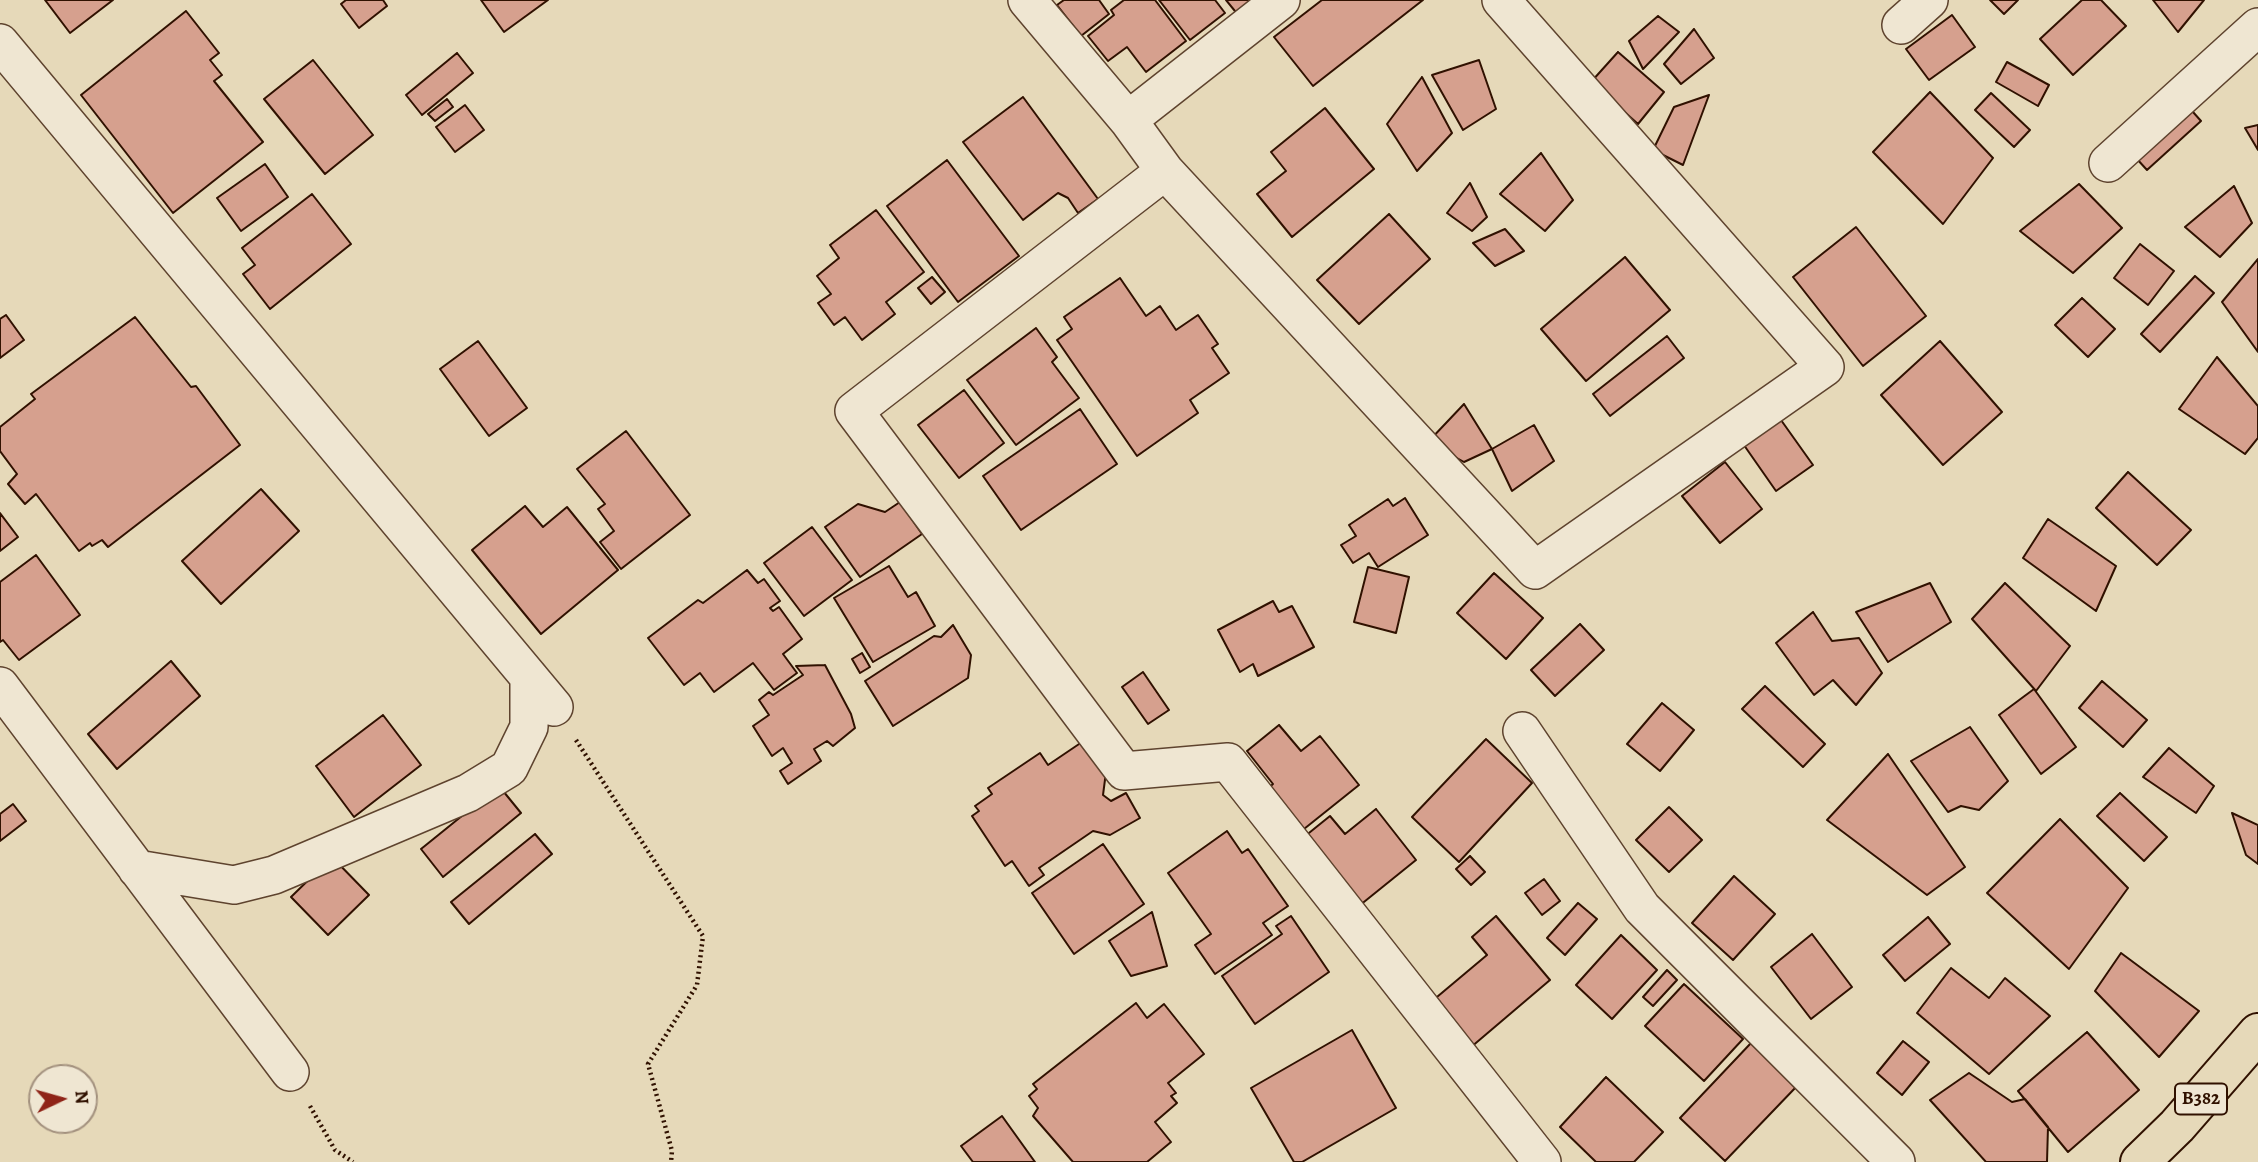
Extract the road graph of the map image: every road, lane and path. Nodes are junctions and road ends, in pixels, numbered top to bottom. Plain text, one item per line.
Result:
1 (1027, 0) edge
2 (1281, 0) edge
3 (1501, 0) edge
4 (1929, 0) edge
5 (1901, 25) dead end
6 (2258, 26) edge
7 (0, 43) edge
8 (1128, 120) junction
9 (2108, 163) dead end
10 (1165, 171) junction
11 (529, 677) junction
12 (4, 700) edge
13 (554, 707) joint
14 (1522, 731) dead end
15 (137, 869) junction
16 (2258, 1033) edge
17 (290, 1072) joint
18 (353, 1162) edge
19 (671, 1162) edge
20 (1542, 1162) edge
21 (1896, 1162) edge
22 (2140, 1162) edge

1 - 8 street
2 - 8 street
3 - 10 street
4 - 5 street
6 - 9 street
7 - 11 street
8 - 10 street
10 - 20 street
11 - 13 street
11 - 15 street
12 - 15 street
13 - 19 path
14 - 21 street
15 - 17 street
16 - 22 main road, B382
17 - 18 path

